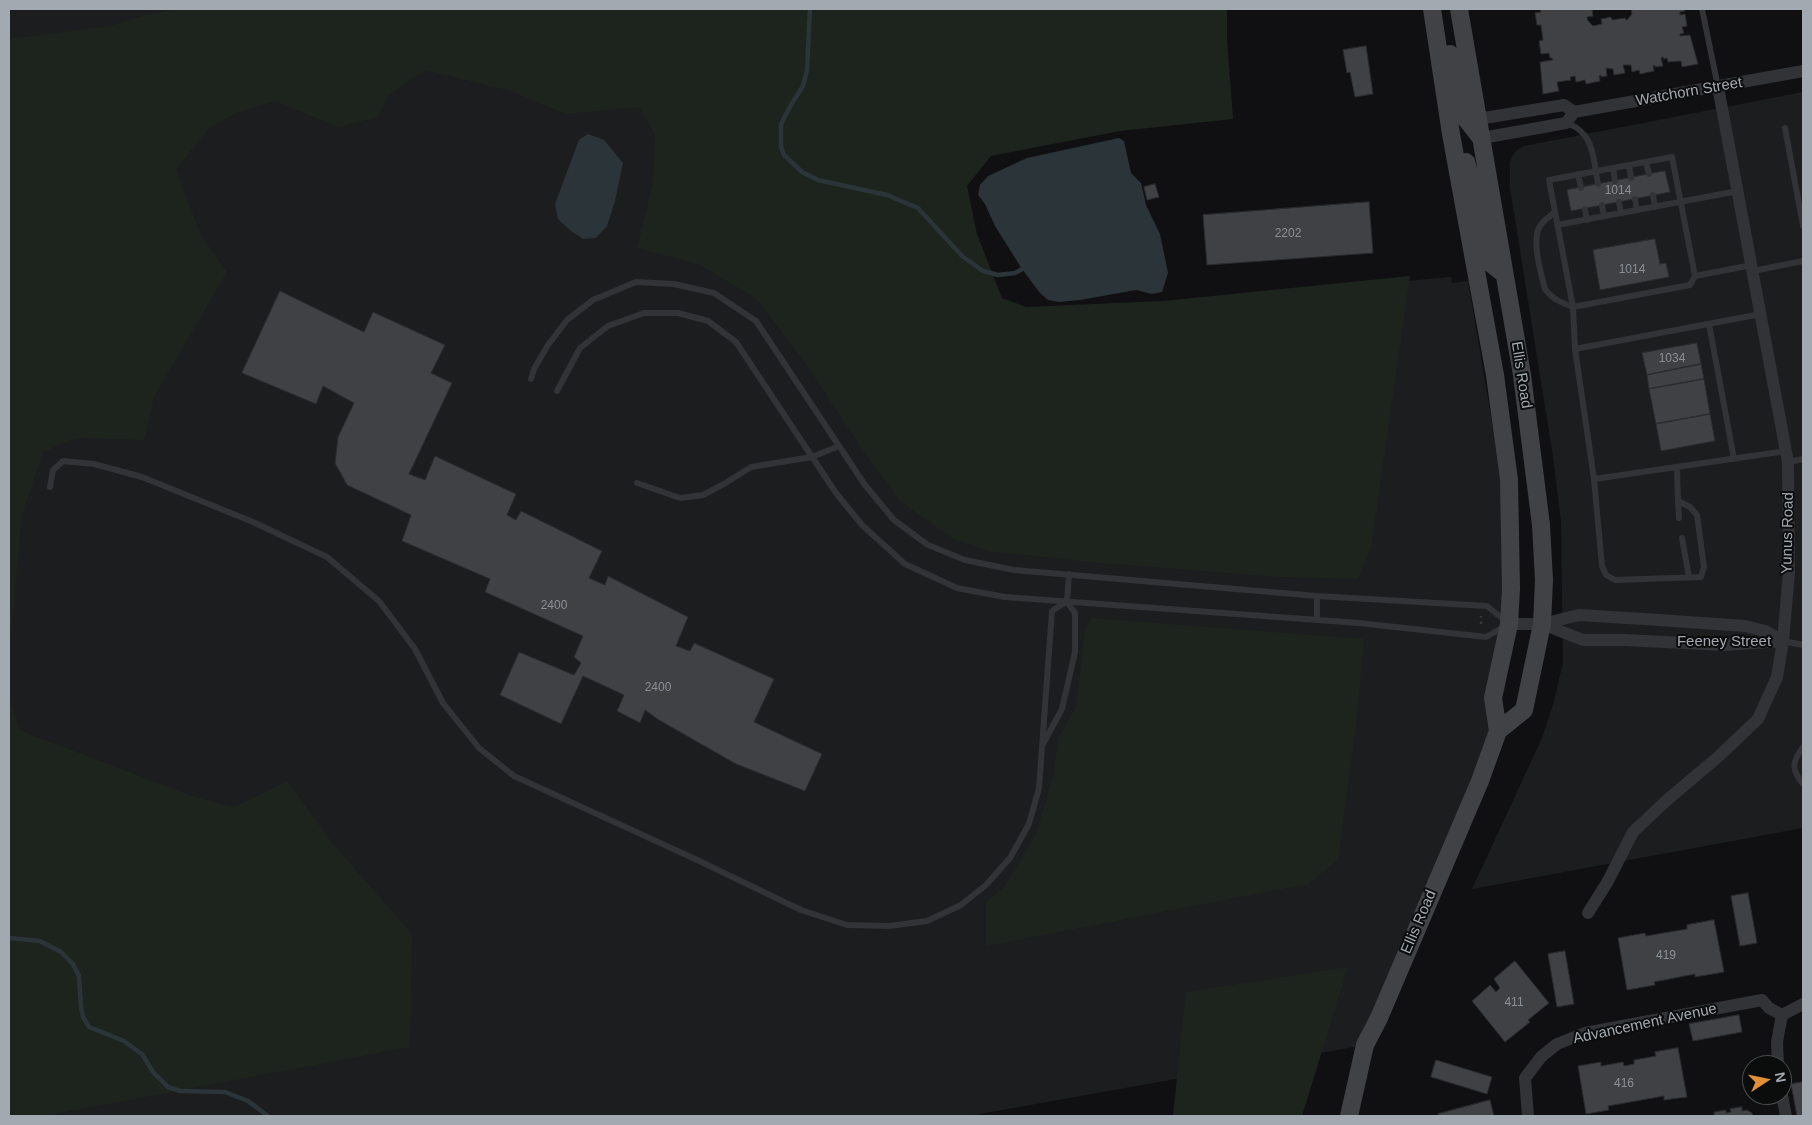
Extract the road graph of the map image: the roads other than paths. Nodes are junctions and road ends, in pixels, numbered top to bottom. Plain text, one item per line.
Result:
1 (1459, 9) edge
2 (1702, 9) edge
3 (1433, 14) edge
4 (1803, 71) edge
5 (1718, 87) junction
6 (1574, 112) junction
7 (1478, 119) junction
8 (1566, 123) junction
9 (1785, 128) dead end
10 (1451, 134) junction
11 (1482, 138) junction
12 (1646, 162) junction
13 (1629, 165) junction
14 (1613, 168) junction
15 (1596, 171) junction
16 (1578, 174) junction
17 (1649, 174) dead end
18 (1631, 178) dead end
19 (1615, 181) dead end
20 (1598, 184) dead end
21 (1581, 188) dead end
22 (1738, 191) junction
23 (1653, 195) dead end
24 (1635, 199) dead end
25 (1619, 202) dead end
26 (1681, 202) junction
27 (1602, 205) dead end
28 (1655, 207) junction
29 (1585, 209) dead end
30 (1637, 210) junction
31 (1555, 212) junction
32 (1621, 213) junction
33 (1604, 216) junction
34 (1587, 220) junction
35 (1557, 225) junction
36 (1803, 226) edge
37 (1803, 261) edge
38 (1752, 268) junction
39 (1504, 274) junction
40 (1695, 276) junction
41 (1573, 307) junction
42 (1761, 314) junction
43 (1709, 324) junction
44 (1575, 349) junction
45 (531, 378) dead end
46 (557, 391) dead end
47 (839, 446) junction
48 (812, 457) junction
49 (1787, 457) junction
50 (1734, 459) junction
51 (1803, 459) edge
52 (1676, 467) junction
53 (1594, 480) junction
54 (637, 483) dead end
55 (50, 487) dead end
56 (1678, 501) junction
57 (1679, 518) dead end
58 (1682, 538) dead end
59 (1069, 574) junction
60 (1689, 577) junction
61 (1317, 596) junction
62 (1068, 602) junction
63 (1317, 620) junction
64 (1509, 624) junction
65 (1542, 624) junction
66 (1783, 641) junction
67 (1803, 645) edge
68 (1498, 731) junction
69 (1042, 745) junction
70 (1803, 747) edge
71 (1803, 784) edge
72 (1588, 913) dead end
73 (1803, 1004) edge
74 (1782, 1016) junction
75 (1778, 1055) edge
76 (1349, 1116) edge
77 (1528, 1116) edge

1 - 7 main road, Ellis Road
2 - 5 lane
3 - 10 main road, Ellis Road
3 - 11 main road
4 - 5 street, Watchorn Street
5 - 6 street, Watchorn Street
5 - 22 street, Yunus Road
6 - 7 street, Watchorn Street
6 - 8 street
7 - 11 main road, Ellis Road
8 - 11 street
8 - 15 lane
9 - 36 lane
10 - 39 main road
10 - 64 main road, Ellis Road
11 - 39 main road, Ellis Road
12 - 13 lane
12 - 17 lane
12 - 26 lane
13 - 14 lane
13 - 18 lane
14 - 15 lane
14 - 19 lane
15 - 16 lane
15 - 20 lane
16 - 21 lane
16 - 31 lane
22 - 26 lane
22 - 38 street, Yunus Road
23 - 28 lane
24 - 30 lane
25 - 32 lane
26 - 28 lane
26 - 40 lane
27 - 33 lane
28 - 30 lane
29 - 34 lane
30 - 32 lane
31 - 35 lane
31 - 41 lane
32 - 33 lane
33 - 34 lane
34 - 35 lane
35 - 41 lane
37 - 38 lane
38 - 40 lane
38 - 42 street, Yunus Road
39 - 65 main road, Ellis Road
40 - 41 lane
41 - 44 lane
42 - 43 lane
42 - 49 street, Yunus Road
43 - 44 lane
43 - 50 lane
44 - 53 lane
45 - 47 lane
46 - 48 lane
47 - 48 lane
47 - 59 lane
48 - 54 lane
48 - 62 lane
49 - 50 lane
49 - 51 lane
49 - 66 street, Yunus Road
50 - 52 lane
52 - 53 lane
52 - 56 lane
53 - 60 lane
55 - 69 lane
56 - 57 lane
56 - 60 lane
58 - 60 lane
59 - 61 lane
59 - 62 lane
61 - 63 lane
61 - 64 lane
62 - 63 lane
62 - 69 lane
62 - 69 lane
63 - 64 lane
64 - 65 street, Feeney Street
64 - 68 main road, Ellis Road
65 - 66 street, Feeney Street
65 - 66 street, Feeney Street
65 - 68 main road, Ellis Road
66 - 67 lane
66 - 72 street, Yunus Road
68 - 76 main road, Ellis Road
70 - 71 lane
73 - 74 street
74 - 75 street
74 - 77 street, Advancement Avenue

